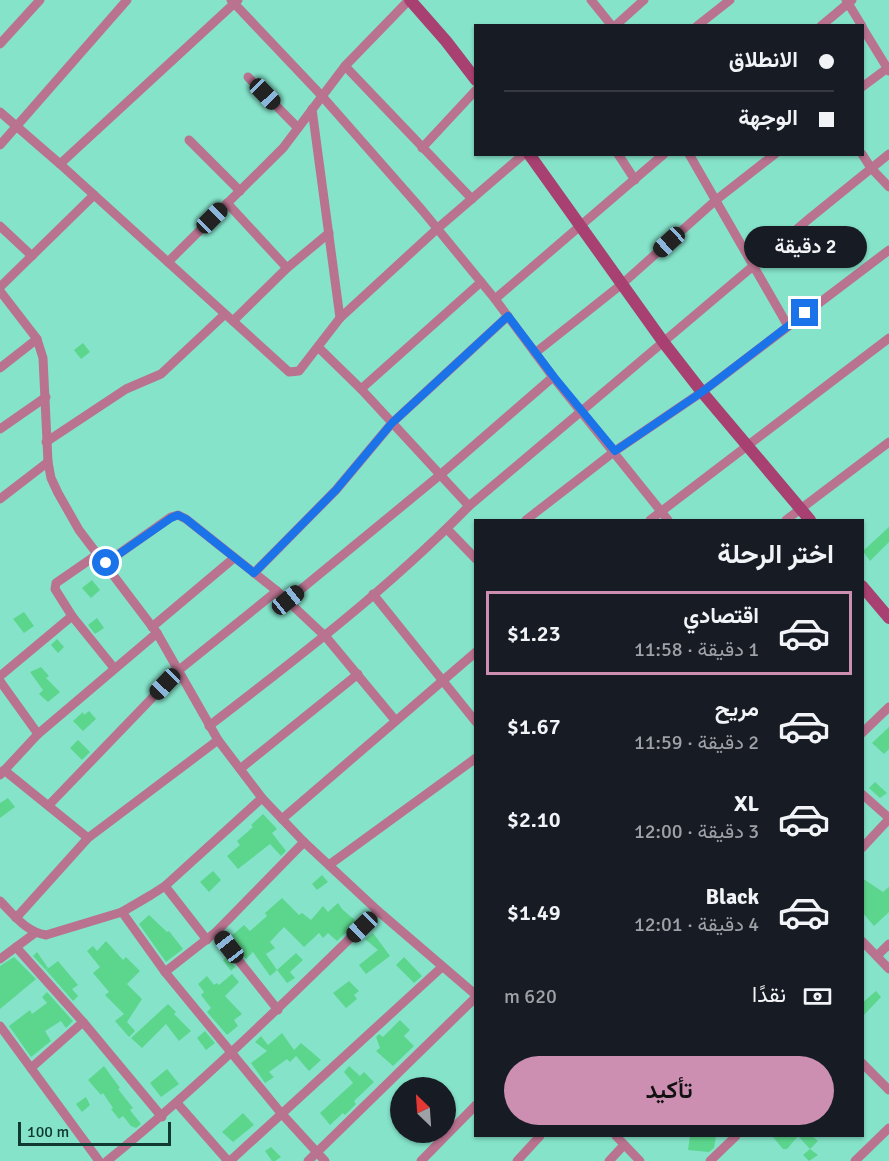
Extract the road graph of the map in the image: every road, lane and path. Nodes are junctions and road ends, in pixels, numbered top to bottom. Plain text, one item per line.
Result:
1 (40, 0) edge
2 (127, 0) edge
3 (410, 0) edge
4 (591, 0) edge
5 (644, 0) edge
6 (710, 0) edge
7 (730, 0) edge
8 (235, 1) edge
9 (849, 1) edge
10 (718, 10) junction
11 (611, 24) edge
12 (615, 24) edge
13 (700, 24) edge
14 (823, 24) edge
15 (861, 24) edge
16 (864, 29) edge
17 (0, 44) edge
18 (345, 66) junction
19 (888, 69) edge
20 (248, 77) dead end
21 (474, 77) edge
22 (864, 86) edge
23 (474, 92) edge
24 (321, 95) junction
25 (312, 109) junction
26 (0, 112) edge
27 (16, 126) junction
28 (298, 128) junction
29 (189, 140) dead end
30 (0, 145) edge
31 (422, 148) junction
32 (889, 154) edge
33 (524, 156) edge
34 (528, 156) edge
35 (619, 156) edge
36 (662, 156) edge
37 (690, 156) edge
38 (772, 156) edge
39 (863, 156) edge
40 (60, 164) junction
41 (871, 168) junction
42 (635, 180) junction
43 (889, 187) edge
44 (240, 191) junction
45 (94, 195) junction
46 (472, 199) junction
47 (716, 200) junction
48 (227, 204) junction
49 (0, 226) edge
50 (580, 226) junction
51 (438, 228) junction
52 (329, 233) junction
53 (889, 250) edge
54 (32, 256) junction
55 (168, 262) junction
56 (754, 266) junction
57 (287, 268) junction
58 (481, 282) junction
59 (622, 284) junction
60 (0, 289) edge
61 (495, 299) junction
62 (225, 314) junction
63 (508, 316) junction
64 (340, 318) junction
65 (233, 321) junction
66 (788, 326) junction
67 (889, 338) edge
68 (37, 339) junction
69 (664, 343) junction
70 (318, 347) junction
71 (535, 353) junction
72 (0, 368) edge
73 (554, 377) junction
74 (361, 389) junction
75 (702, 392) junction
76 (46, 397) junction
77 (581, 411) junction
78 (392, 423) junction
79 (0, 429) edge
80 (46, 442) junction
81 (889, 442) edge
82 (748, 445) junction
83 (615, 451) junction
84 (48, 462) junction
85 (440, 475) junction
86 (0, 498) edge
87 (469, 506) junction
88 (801, 509) junction
89 (662, 512) junction
90 (527, 519) edge
91 (652, 519) edge
92 (667, 519) edge
93 (787, 519) edge
94 (809, 519) edge
95 (447, 529) junction
96 (95, 550) junction
97 (474, 557) edge
98 (234, 558) junction
99 (106, 563) junction
100 (254, 573) junction
101 (864, 588) edge
102 (278, 591) junction
103 (373, 594) junction
104 (288, 600) junction
105 (72, 616) junction
106 (889, 618) edge
107 (154, 630) junction
108 (326, 637) junction
109 (474, 654) edge
110 (114, 668) junction
111 (179, 670) junction
112 (358, 674) junction
113 (0, 676) edge
114 (0, 681) edge
115 (441, 681) junction
116 (889, 706) edge
117 (395, 720) junction
118 (474, 720) edge
119 (209, 726) junction
120 (864, 731) edge
121 (38, 734) junction
122 (218, 740) junction
123 (474, 759) edge
124 (240, 769) junction
125 (2, 772) edge
126 (864, 796) edge
127 (262, 798) junction
128 (49, 805) junction
129 (282, 819) junction
130 (889, 819) edge
131 (88, 838) junction
132 (304, 842) junction
133 (864, 846) edge
134 (329, 865) junction
135 (165, 886) junction
136 (0, 901) edge
137 (378, 911) junction
138 (122, 912) junction
139 (16, 918) junction
140 (216, 932) junction
141 (35, 933) junction
142 (207, 940) junction
143 (864, 943) edge
144 (889, 944) edge
145 (16, 947) junction
146 (877, 956) junction
147 (0, 959) edge
148 (442, 967) junction
149 (889, 969) edge
150 (165, 972) junction
151 (474, 994) edge
152 (474, 998) edge
153 (278, 1010) junction
154 (83, 1022) junction
155 (0, 1026) edge
156 (231, 1053) junction
157 (864, 1065) edge
158 (31, 1068) junction
159 (889, 1090) edge
160 (177, 1103) junction
161 (474, 1107) edge
162 (281, 1113) junction
163 (162, 1117) junction
164 (889, 1128) edge
165 (539, 1137) edge
166 (617, 1137) edge
167 (735, 1137) edge
168 (624, 1145) junction
169 (317, 1152) junction
170 (99, 1161) edge
171 (107, 1161) edge
172 (229, 1161) edge
173 (308, 1161) edge
174 (325, 1161) edge
175 (421, 1161) edge
176 (517, 1161) edge
177 (609, 1161) edge
178 (640, 1161) edge
179 (710, 1161) edge
180 (855, 1161) edge

1 - 17 street
2 - 27 street
3 - 18 street
3 - 21 street
4 - 11 street
5 - 12 street
6 - 10 street
7 - 10 street
8 - 24 street
8 - 40 street
9 - 14 street
9 - 15 street
10 - 13 street
16 - 19 street
18 - 24 street
18 - 31 street
19 - 22 street
20 - 28 street
23 - 31 street
24 - 25 street
24 - 51 street
25 - 28 street
25 - 52 street
26 - 27 street
27 - 30 street
27 - 40 street
28 - 44 street
29 - 44 street
31 - 46 street
32 - 41 street
33 - 46 street
34 - 50 street
35 - 42 street
36 - 42 street
37 - 47 street
38 - 47 street
39 - 41 street
40 - 45 street
41 - 43 street
41 - 56 street
42 - 50 street
44 - 48 street
45 - 54 street
45 - 55 street
46 - 51 street
47 - 56 street
47 - 59 street
48 - 55 street
48 - 57 street
49 - 54 street
50 - 59 street
50 - 61 street
51 - 58 street
51 - 64 street
52 - 57 street
52 - 64 street
53 - 66 street
54 - 60 street
55 - 62 street
56 - 66 street
56 - 69 street
57 - 65 street
58 - 61 street
58 - 74 street
59 - 69 street
59 - 71 street
60 - 68 street
61 - 63 street
62 - 65 street
62 - 80 street
63 - 71 street
63 - 78 street
64 - 70 street
65 - 70 street
66 - 75 street
67 - 82 street
68 - 72 street
68 - 76 street
69 - 75 street
69 - 77 street
70 - 74 street
71 - 73 street
73 - 77 street
73 - 85 street
74 - 78 street
75 - 82 street
75 - 83 street
76 - 79 street
76 - 80 street
77 - 83 street
77 - 87 street
78 - 85 street
78 - 100 street
80 - 84 street
81 - 88 street
82 - 88 street
82 - 89 street
83 - 89 street
83 - 90 street
84 - 86 street
84 - 96 street
85 - 87 street
85 - 104 street
87 - 95 street
88 - 93 street
88 - 94 street
89 - 91 street
89 - 92 street
95 - 97 street
95 - 103 street
96 - 99 street
96 - 105 street
98 - 99 street
98 - 100 street
98 - 107 street
99 - 107 street
100 - 102 street
101 - 106 street
102 - 104 street
102 - 111 street
103 - 108 street
103 - 115 street
104 - 108 street
105 - 110 street
105 - 113 street
107 - 110 street
107 - 111 street
108 - 112 street
108 - 119 street
109 - 115 street
110 - 121 street
111 - 119 street
111 - 128 street
112 - 117 street
112 - 124 street
114 - 121 street
115 - 117 street
115 - 118 street
116 - 120 street
117 - 129 street
119 - 122 street
121 - 125 street
122 - 124 street
122 - 131 street
123 - 134 street
124 - 127 street
125 - 128 street
126 - 130 street
127 - 129 street
127 - 135 street
128 - 131 street
129 - 132 street
130 - 133 street
131 - 139 street
132 - 134 street
132 - 140 street
134 - 137 street
135 - 138 street
135 - 142 street
136 - 139 street
137 - 148 street
137 - 153 street
138 - 141 street
138 - 150 street
139 - 141 street
140 - 142 street
140 - 153 street
141 - 145 street
142 - 150 street
143 - 146 street
144 - 146 street
145 - 147 street
145 - 154 street
146 - 149 street
148 - 151 street
148 - 162 street
150 - 156 street
152 - 169 street
153 - 156 street
154 - 158 street
154 - 163 street
155 - 158 street
156 - 160 street
156 - 162 street
157 - 159 street
158 - 170 street
160 - 163 street
160 - 172 street
161 - 175 street
162 - 169 street
162 - 172 street
163 - 171 street
164 - 180 street
165 - 176 street
166 - 168 street
167 - 179 street
168 - 177 street
168 - 178 street
169 - 173 street
169 - 174 street

